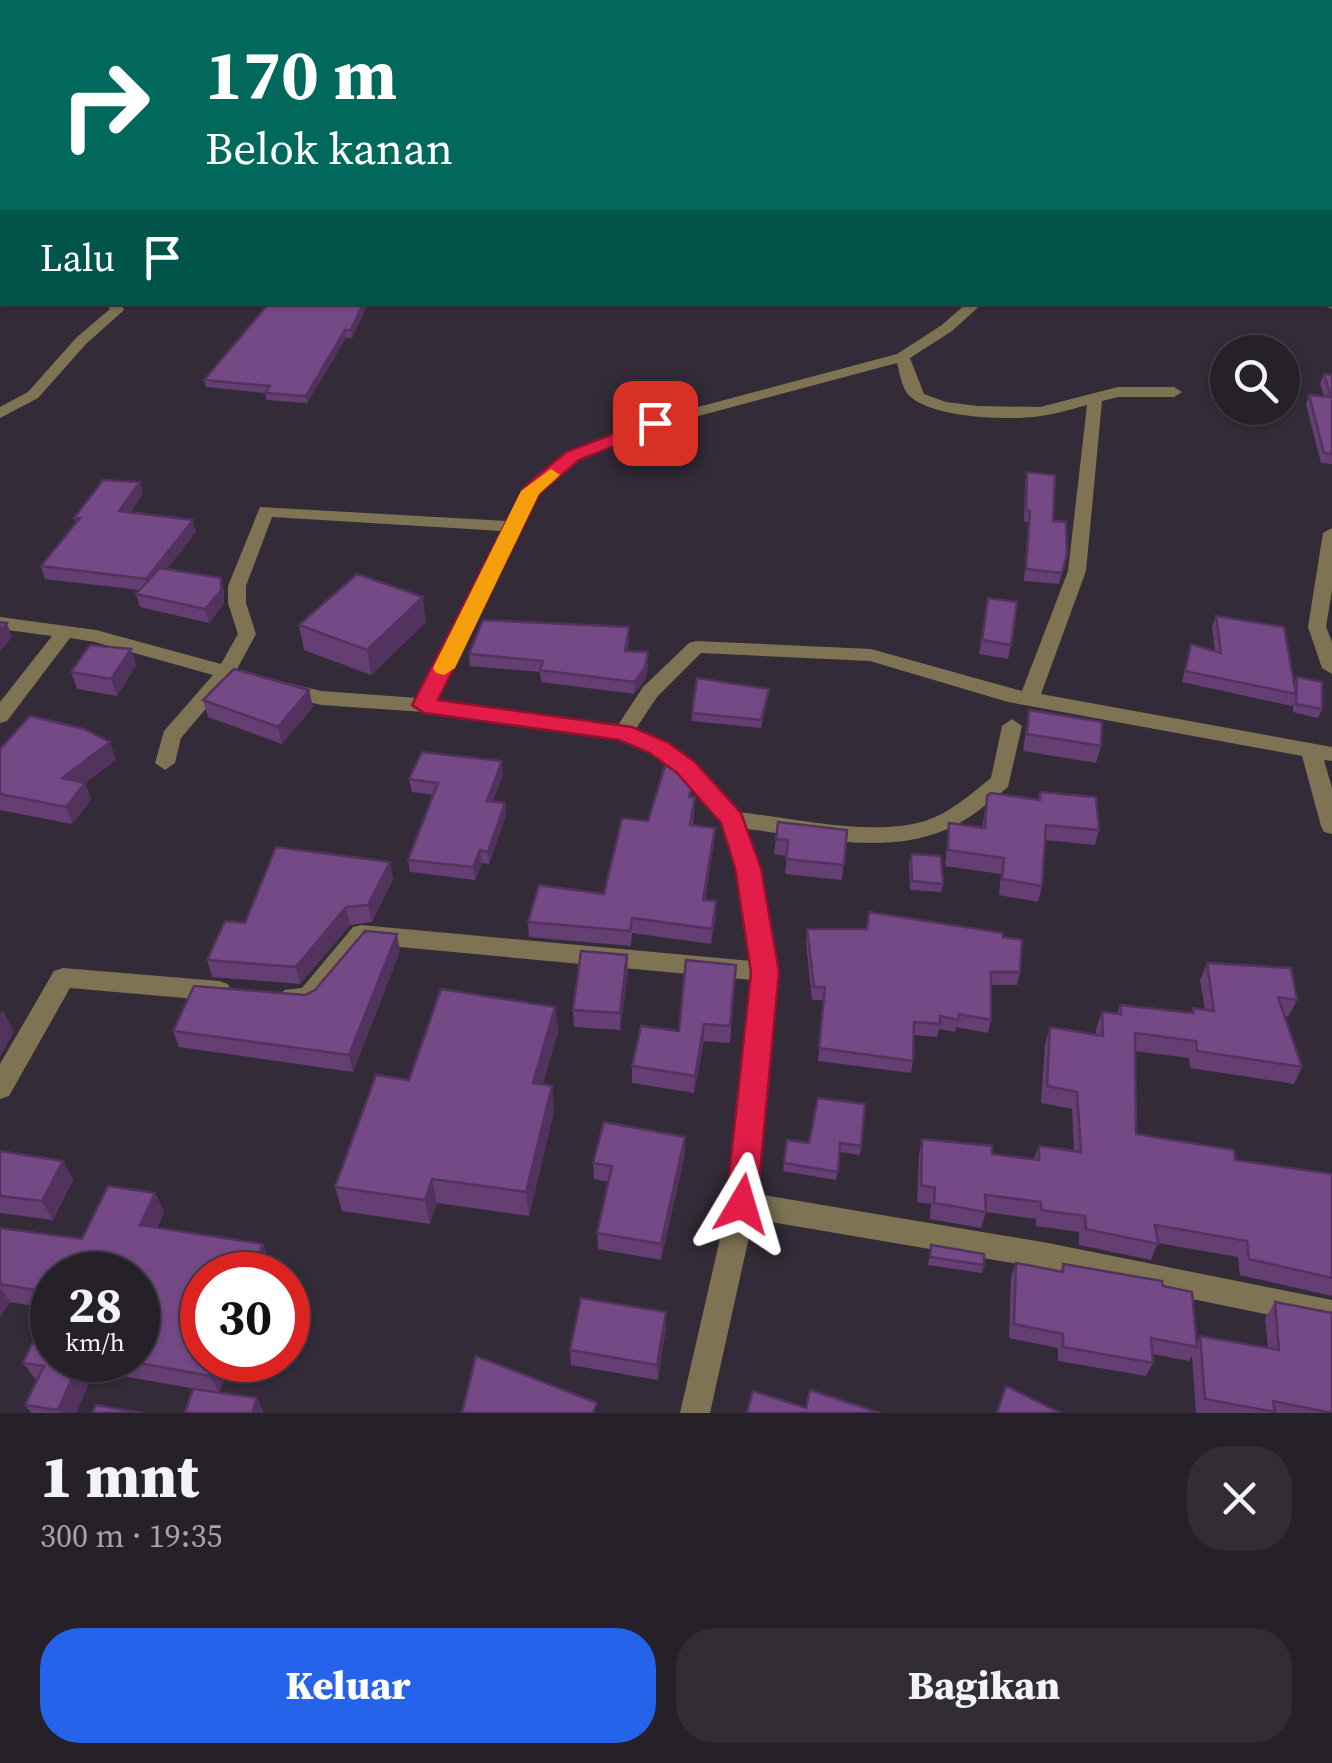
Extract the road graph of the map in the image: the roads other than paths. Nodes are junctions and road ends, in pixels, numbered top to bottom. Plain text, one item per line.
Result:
1 (114, 305) edge
2 (974, 305) edge
3 (902, 357) junction
4 (1174, 392) dead end
5 (1095, 398) junction
6 (0, 413) edge
7 (514, 528) junction
8 (1332, 533) edge
9 (0, 623) edge
10 (66, 631) junction
11 (1332, 668) edge
12 (226, 672) junction
13 (1029, 699) junction
14 (424, 705) junction
15 (0, 716) edge
16 (1012, 726) dead end
17 (624, 733) junction
18 (1321, 752) edge
19 (165, 763) dead end
20 (732, 819) junction
21 (1332, 826) edge
22 (765, 972) junction
23 (0, 1088) edge
24 (742, 1204) junction
25 (1332, 1314) edge
26 (696, 1413) edge

1 - 6 street
2 - 3 street
3 - 5 street
3 - 7 street
4 - 5 street
5 - 13 street
7 - 12 street
7 - 14 street
8 - 11 street
9 - 10 street
10 - 12 street
10 - 15 street
12 - 14 street
12 - 19 street
13 - 17 street
13 - 18 street
14 - 17 street
16 - 20 street
17 - 20 street
18 - 21 street
20 - 22 street
22 - 23 street
22 - 24 street
24 - 25 street
24 - 26 street

